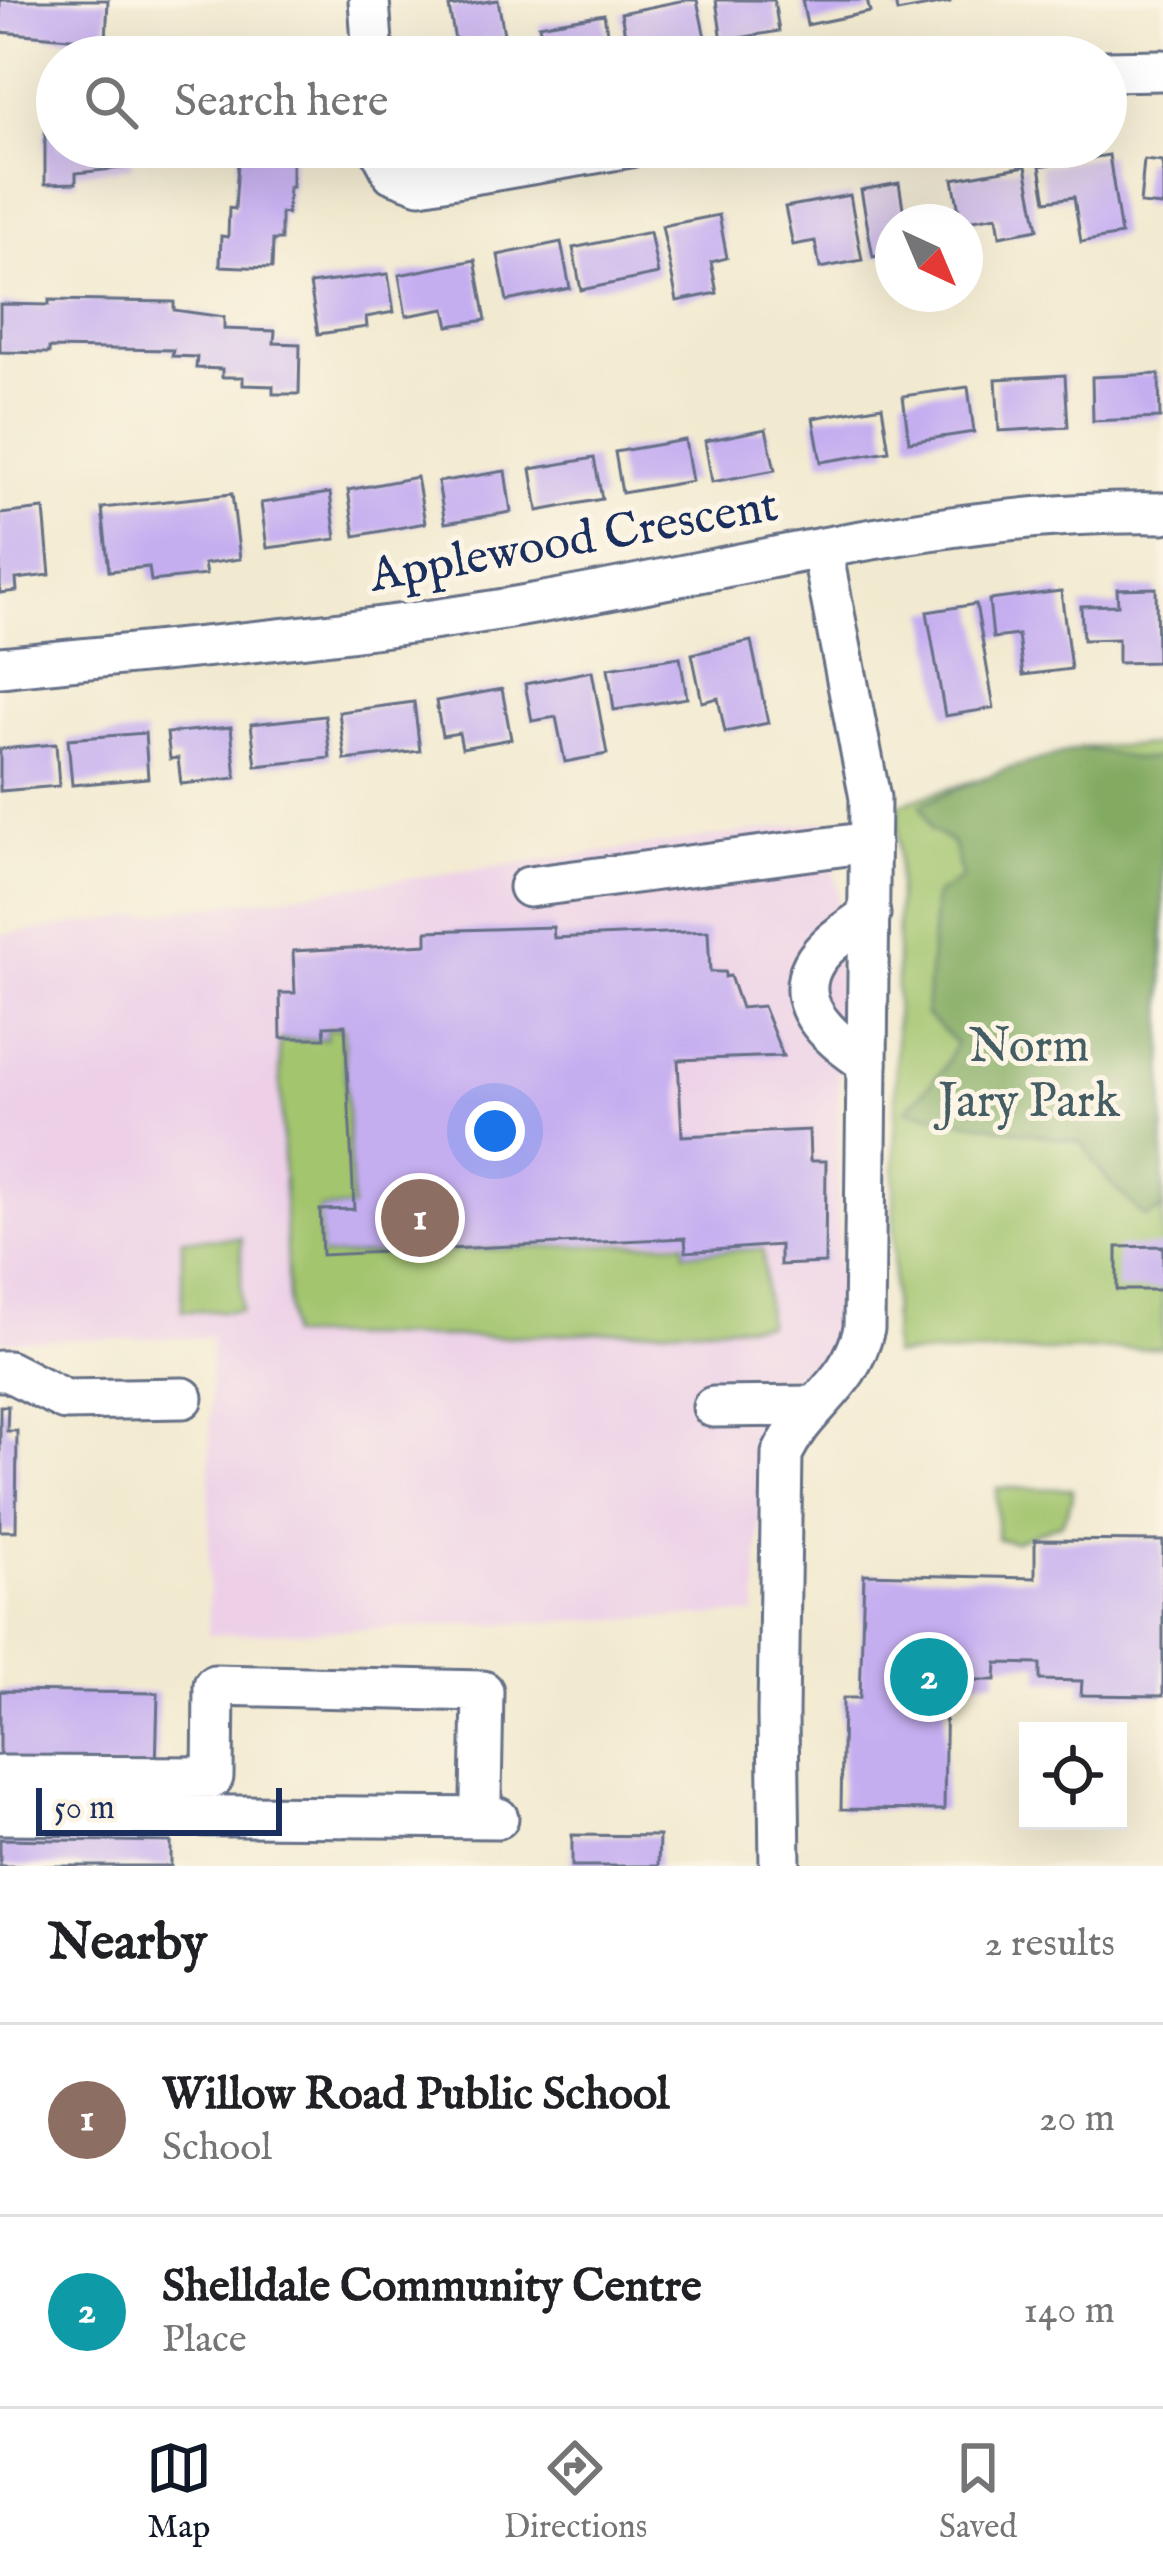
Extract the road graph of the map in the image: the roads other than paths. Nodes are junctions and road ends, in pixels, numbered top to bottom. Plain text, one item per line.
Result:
1 (369, 0) edge
2 (372, 36) edge
3 (1163, 70) edge
4 (1127, 71) edge
5 (390, 168) edge
6 (508, 168) edge
7 (1163, 513) edge
8 (822, 551) junction
9 (0, 667) edge
10 (870, 842) junction
11 (529, 887) dead end
12 (870, 914) junction
13 (867, 1063) junction
14 (0, 1371) edge
15 (183, 1398) dead end
16 (815, 1406) junction
17 (713, 1407) dead end
18 (0, 1776) edge
19 (0, 1814) edge
20 (780, 1866) edge

1 - 2 street
3 - 4 street
5 - 6 street
7 - 8 street, Applewood Crescent
8 - 9 street, Applewood Crescent
8 - 10 street
10 - 11 street
10 - 12 street
12 - 13 street
12 - 13 street
13 - 16 street
14 - 15 street
16 - 17 street
16 - 20 street
18 - 19 street

